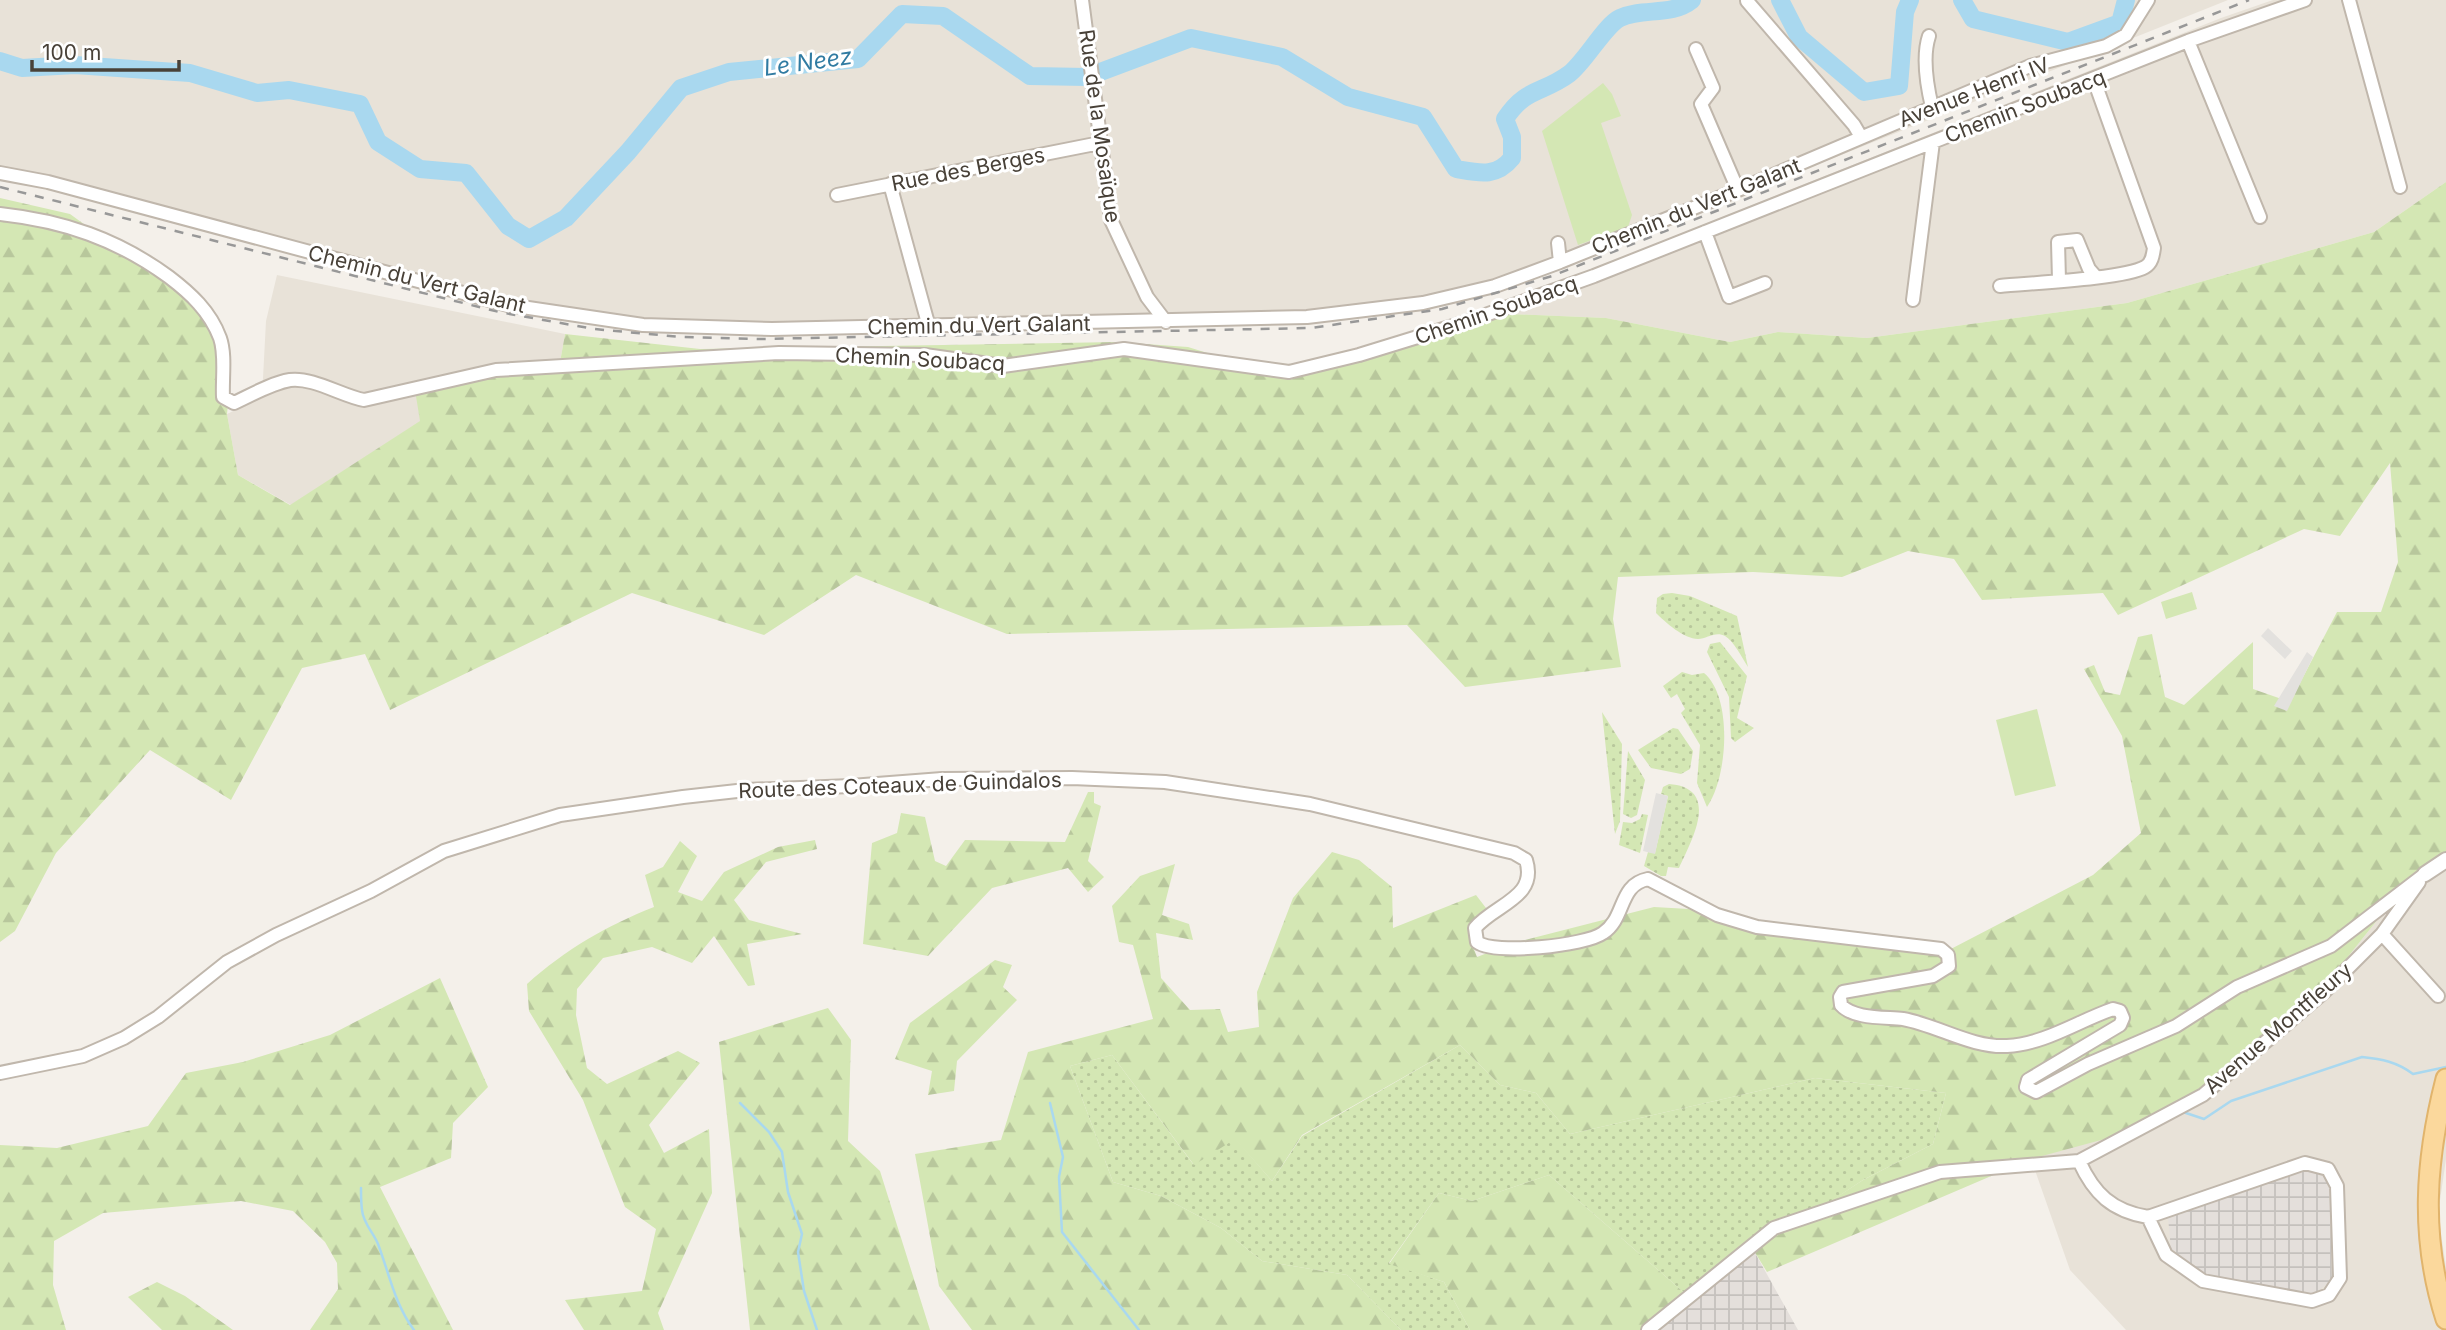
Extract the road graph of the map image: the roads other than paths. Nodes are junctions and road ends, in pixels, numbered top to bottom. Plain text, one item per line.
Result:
1 (1082, 0) edge
2 (2148, 0) edge
3 (2305, 0) edge
4 (2349, 0) edge
5 (1747, 1) edge
6 (1929, 36) dead end
7 (2188, 41) junction
8 (1696, 49) dead end
9 (2094, 79) junction
10 (1932, 107) junction
11 (1861, 136) junction
12 (1933, 142) junction
13 (1100, 143) junction
14 (0, 173) edge
15 (890, 184) junction
16 (2400, 187) dead end
17 (1738, 191) junction
18 (837, 195) dead end
19 (0, 214) edge
20 (2260, 217) dead end
21 (1705, 232) junction
22 (1558, 243) dead end
23 (1560, 262) junction
24 (2096, 277) junction
25 (2059, 280) junction
26 (1765, 284) dead end
27 (2000, 286) dead end
28 (1913, 300) dead end
29 (1166, 322) junction
30 (929, 327) junction
31 (2446, 860) edge
32 (2425, 874) junction
33 (2382, 934) junction
34 (2438, 996) dead end
35 (0, 1073) edge
36 (2446, 1079) edge
37 (2079, 1161) junction
38 (2148, 1217) junction
39 (2446, 1320) edge
40 (1648, 1330) edge

1 - 13 street, Rue de la Mosaïque
2 - 10 street, Avenue Henri IV
3 - 7 street, Chemin Soubacq
4 - 16 street
5 - 11 street
6 - 10 street
7 - 9 street, Chemin Soubacq
7 - 20 street
8 - 17 street
9 - 12 street, Chemin Soubacq
9 - 24 street
10 - 11 street, Avenue Henri IV
11 - 17 street, Chemin du Vert Galant
12 - 21 street, Chemin Soubacq
12 - 28 street
13 - 15 street, Rue des Berges
13 - 29 street, Rue de la Mosaïque
14 - 30 street, Chemin du Vert Galant
15 - 18 street, Rue des Berges
15 - 30 street
17 - 23 street, Chemin du Vert Galant
19 - 21 street, Chemin Soubacq
21 - 26 street
22 - 23 street
23 - 29 street, Chemin du Vert Galant
24 - 25 street
24 - 25 street
25 - 27 street
29 - 30 street, Chemin du Vert Galant
31 - 32 street, Route des Coteaux de Guindalos
32 - 33 street, Avenue Montfleury
32 - 35 street, Route des Coteaux de Guindalos
33 - 34 street
33 - 37 street, Avenue Montfleury
36 - 39 main road
37 - 38 street
37 - 40 street, Avenue Montfleury
38 - 38 street

